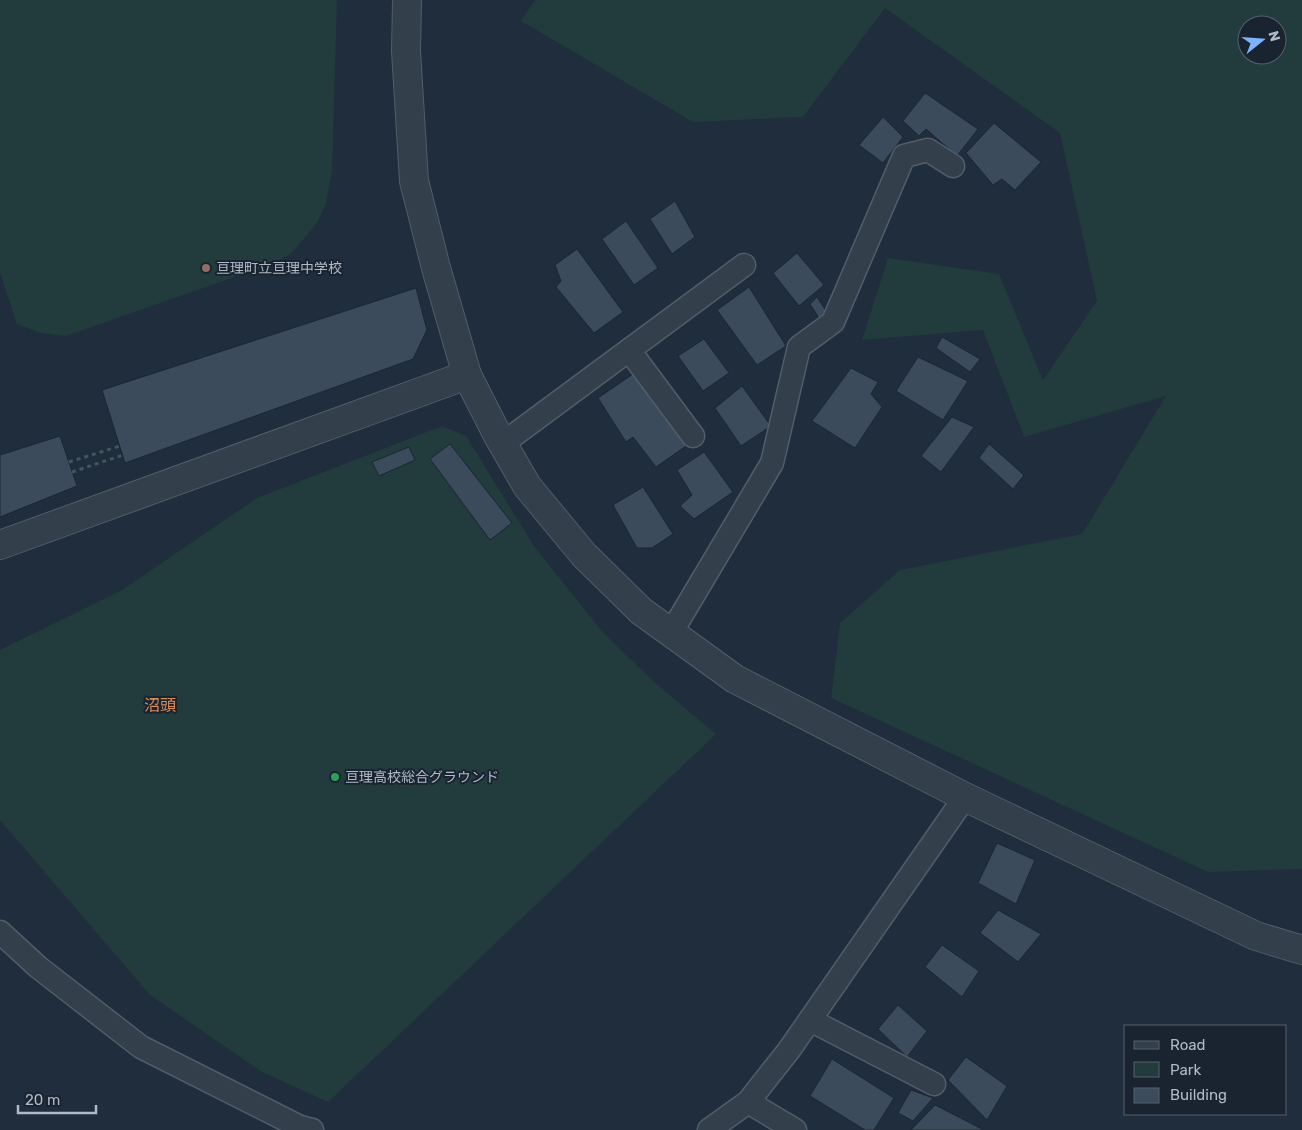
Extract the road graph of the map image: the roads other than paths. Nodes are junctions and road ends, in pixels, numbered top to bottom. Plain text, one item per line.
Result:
1 (407, 0) edge
2 (953, 166) dead end
3 (744, 265) dead end
4 (629, 350) junction
5 (467, 375) junction
6 (693, 436) dead end
7 (502, 444) junction
8 (0, 544) edge
9 (671, 633) junction
10 (965, 797) junction
11 (0, 932) edge
12 (1302, 950) edge
13 (810, 1020) junction
14 (934, 1084) dead end
15 (748, 1102) junction
16 (312, 1130) edge
17 (709, 1130) edge
18 (795, 1130) edge

1 - 5 street
2 - 9 street
3 - 4 street
4 - 6 street
4 - 7 street
5 - 7 street
5 - 8 street
7 - 9 street
9 - 10 street
10 - 12 street
10 - 13 street
11 - 16 street
13 - 14 street
13 - 15 street
15 - 17 street
15 - 18 street

